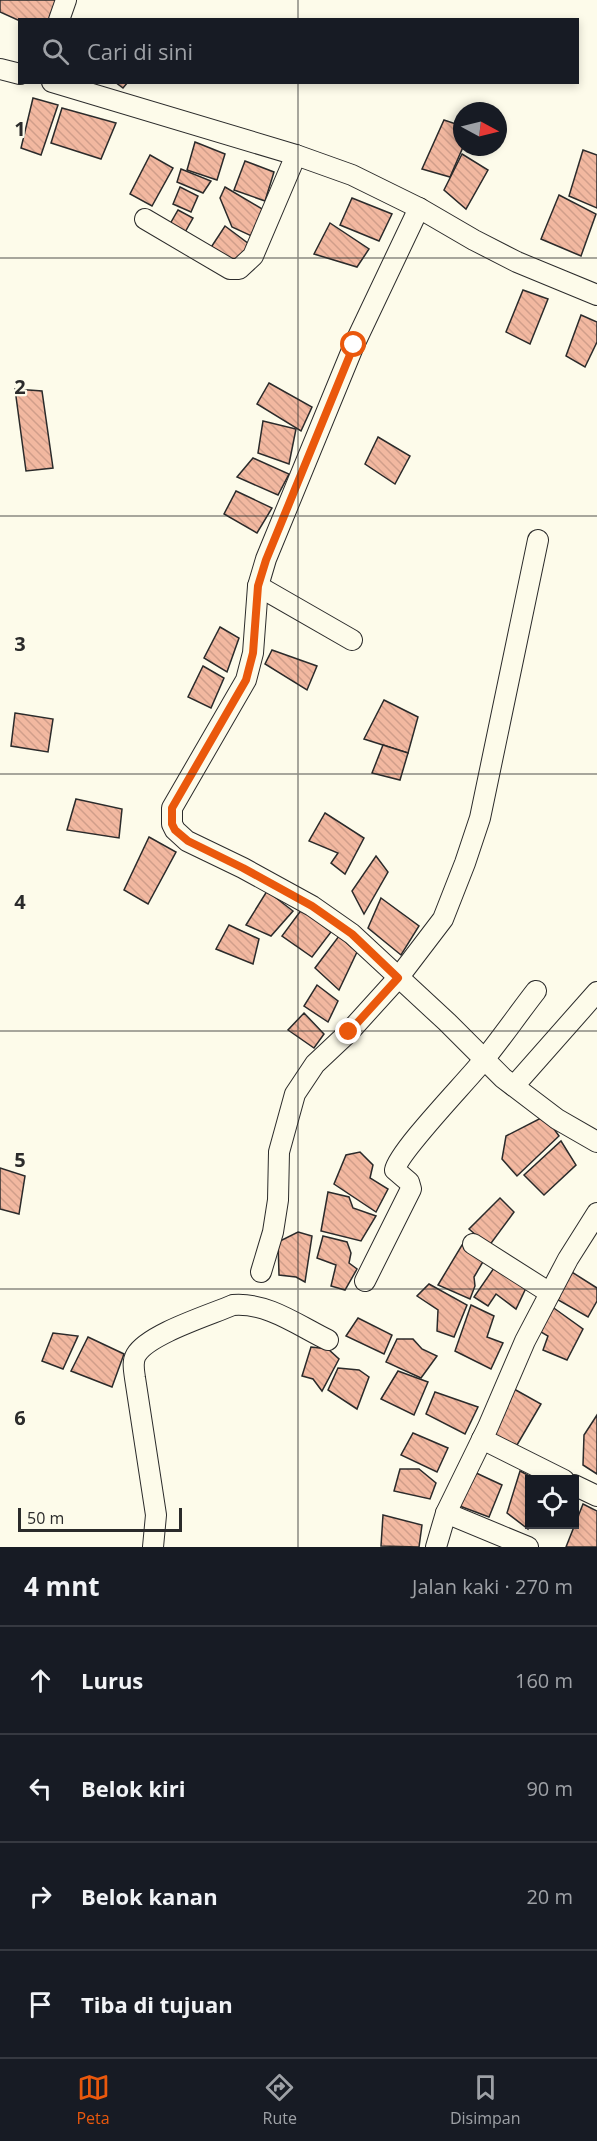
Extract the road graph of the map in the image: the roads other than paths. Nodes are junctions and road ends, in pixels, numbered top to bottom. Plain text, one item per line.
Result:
1 (66, 0) edge
2 (60, 18) edge
3 (0, 69) edge
4 (18, 74) edge
5 (59, 84) edge
6 (296, 155) junction
7 (419, 208) junction
8 (145, 219) dead end
9 (597, 296) edge
10 (538, 540) dead end
11 (258, 586) junction
12 (352, 640) dead end
13 (398, 978) junction
14 (536, 991) dead end
15 (597, 992) edge
16 (484, 1060) junction
17 (514, 1086) junction
18 (597, 1142) edge
19 (597, 1213) edge
20 (473, 1244) dead end
21 (261, 1272) dead end
22 (365, 1281) dead end
23 (550, 1293) junction
24 (328, 1340) dead end
25 (482, 1439) junction
26 (556, 1475) edge
27 (579, 1487) edge
28 (597, 1496) edge
29 (446, 1513) junction
30 (153, 1547) edge
31 (436, 1547) edge
32 (528, 1547) edge

1 - 2 street
3 - 4 street
5 - 6 street
6 - 7 street
6 - 8 street
7 - 9 street
7 - 11 street
10 - 13 street
11 - 12 street
11 - 13 street
13 - 16 street
13 - 21 street
14 - 16 street
15 - 17 street
16 - 17 street
16 - 22 street
17 - 18 street
19 - 23 street
20 - 23 street
23 - 25 street
24 - 30 street
25 - 26 street
25 - 29 street
27 - 28 street
29 - 31 street
29 - 32 street

